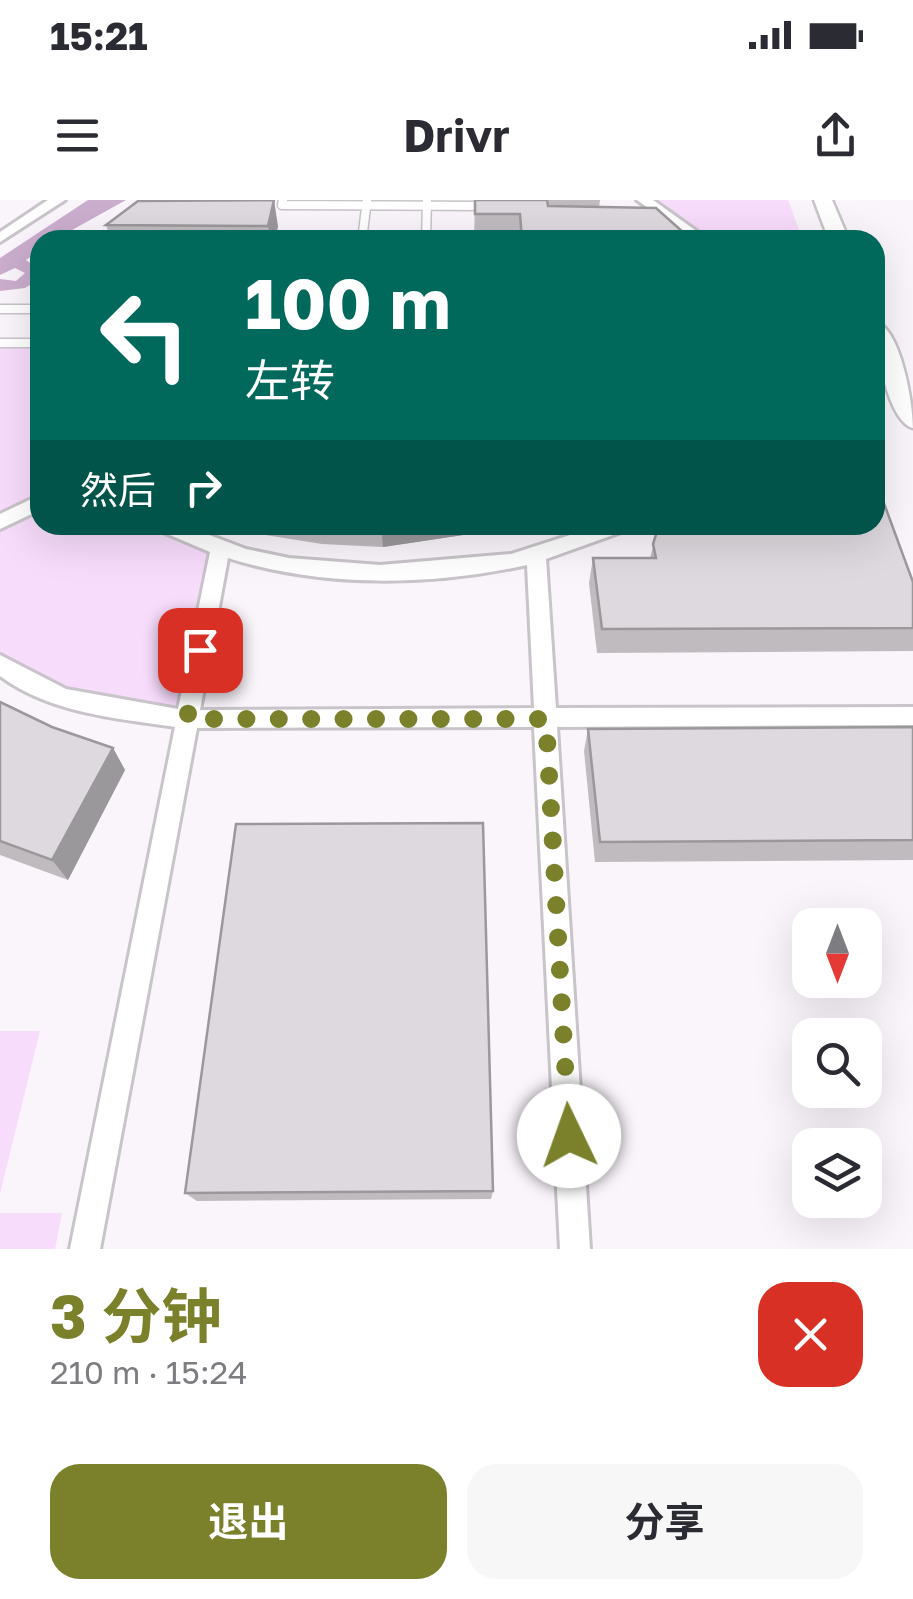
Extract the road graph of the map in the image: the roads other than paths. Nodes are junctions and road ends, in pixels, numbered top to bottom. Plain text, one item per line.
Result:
1 (58, 200) edge
2 (282, 200) edge
3 (644, 200) edge
4 (823, 200) edge
5 (366, 202) edge
6 (427, 203) edge
7 (502, 206) edge
8 (363, 230) edge
9 (426, 230) edge
10 (688, 230) edge
11 (835, 230) edge
12 (0, 238) edge
13 (0, 309) edge
14 (30, 309) edge
15 (0, 343) edge
16 (30, 343) edge
17 (885, 351) edge
18 (913, 420) edge
19 (30, 507) edge
20 (0, 522) edge
21 (193, 535) edge
22 (591, 535) edge
23 (221, 545) junction
24 (536, 554) junction
25 (0, 664) edge
26 (913, 716) edge
27 (187, 719) junction
28 (546, 719) junction
29 (85, 1249) edge
30 (575, 1249) edge

1 - 12 street
2 - 5 lane
3 - 10 street
4 - 11 street
5 - 6 lane
5 - 8 lane
6 - 7 lane
6 - 9 lane
13 - 14 lane
15 - 16 lane
17 - 18 street
19 - 20 street
21 - 23 street
22 - 24 street
23 - 24 street
23 - 27 street
24 - 28 street
25 - 27 street
26 - 28 street
27 - 28 street
27 - 29 street
28 - 30 street

